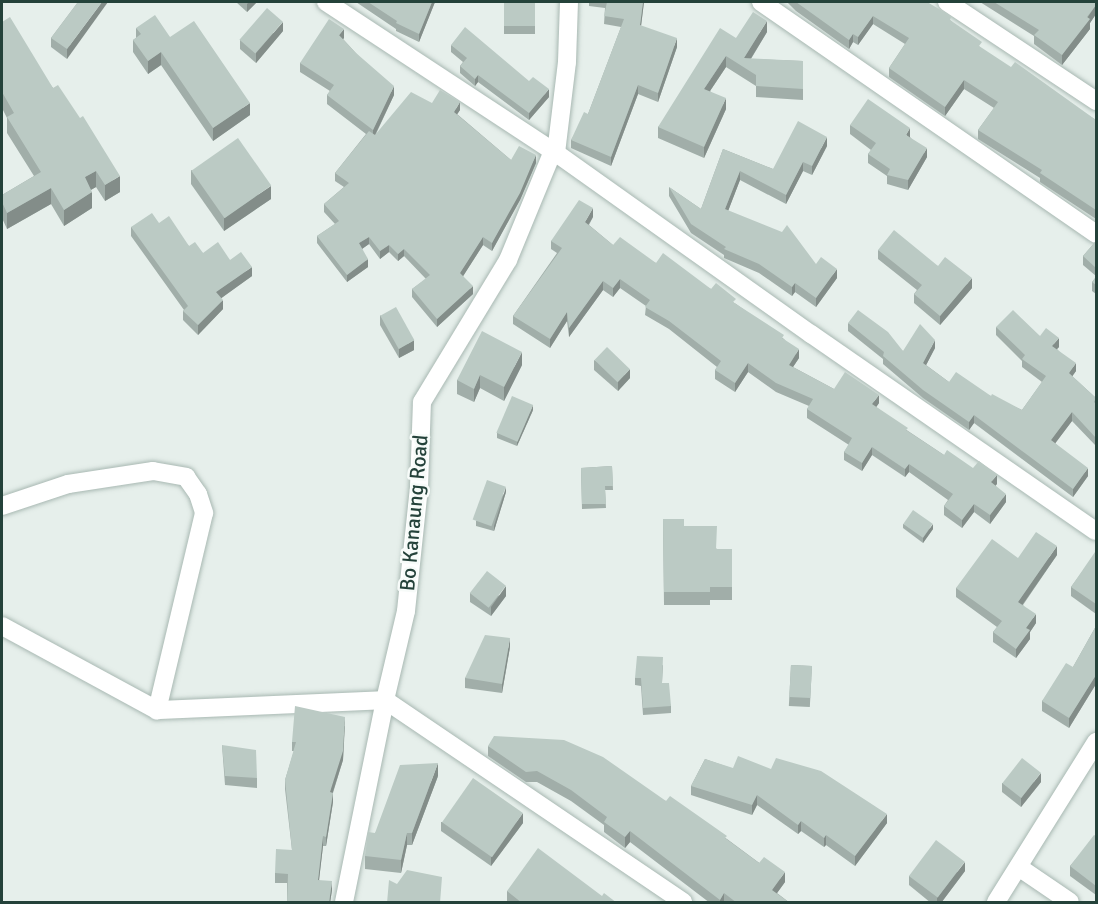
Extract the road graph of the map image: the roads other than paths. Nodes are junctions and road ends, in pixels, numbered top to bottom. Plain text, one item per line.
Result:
1 (326, 2) edge
2 (568, 2) edge
3 (761, 2) edge
4 (947, 2) edge
5 (1096, 101) edge
6 (554, 152) junction
7 (1096, 234) edge
8 (2, 506) edge
9 (1096, 531) edge
10 (2, 626) edge
11 (385, 700) junction
12 (157, 710) junction
13 (1096, 742) edge
14 (1020, 868) junction
15 (344, 903) edge
16 (683, 903) edge
17 (996, 903) edge
18 (1070, 903) edge

1 - 6 street
2 - 6 street, Bo Kanaung Road
3 - 7 street
4 - 5 street
6 - 9 street
6 - 11 street, Bo Kanaung Road
8 - 12 street
10 - 12 street
11 - 12 street
11 - 15 street, Bo Kanaung Road
11 - 16 street
13 - 14 street
14 - 17 street
14 - 18 street

